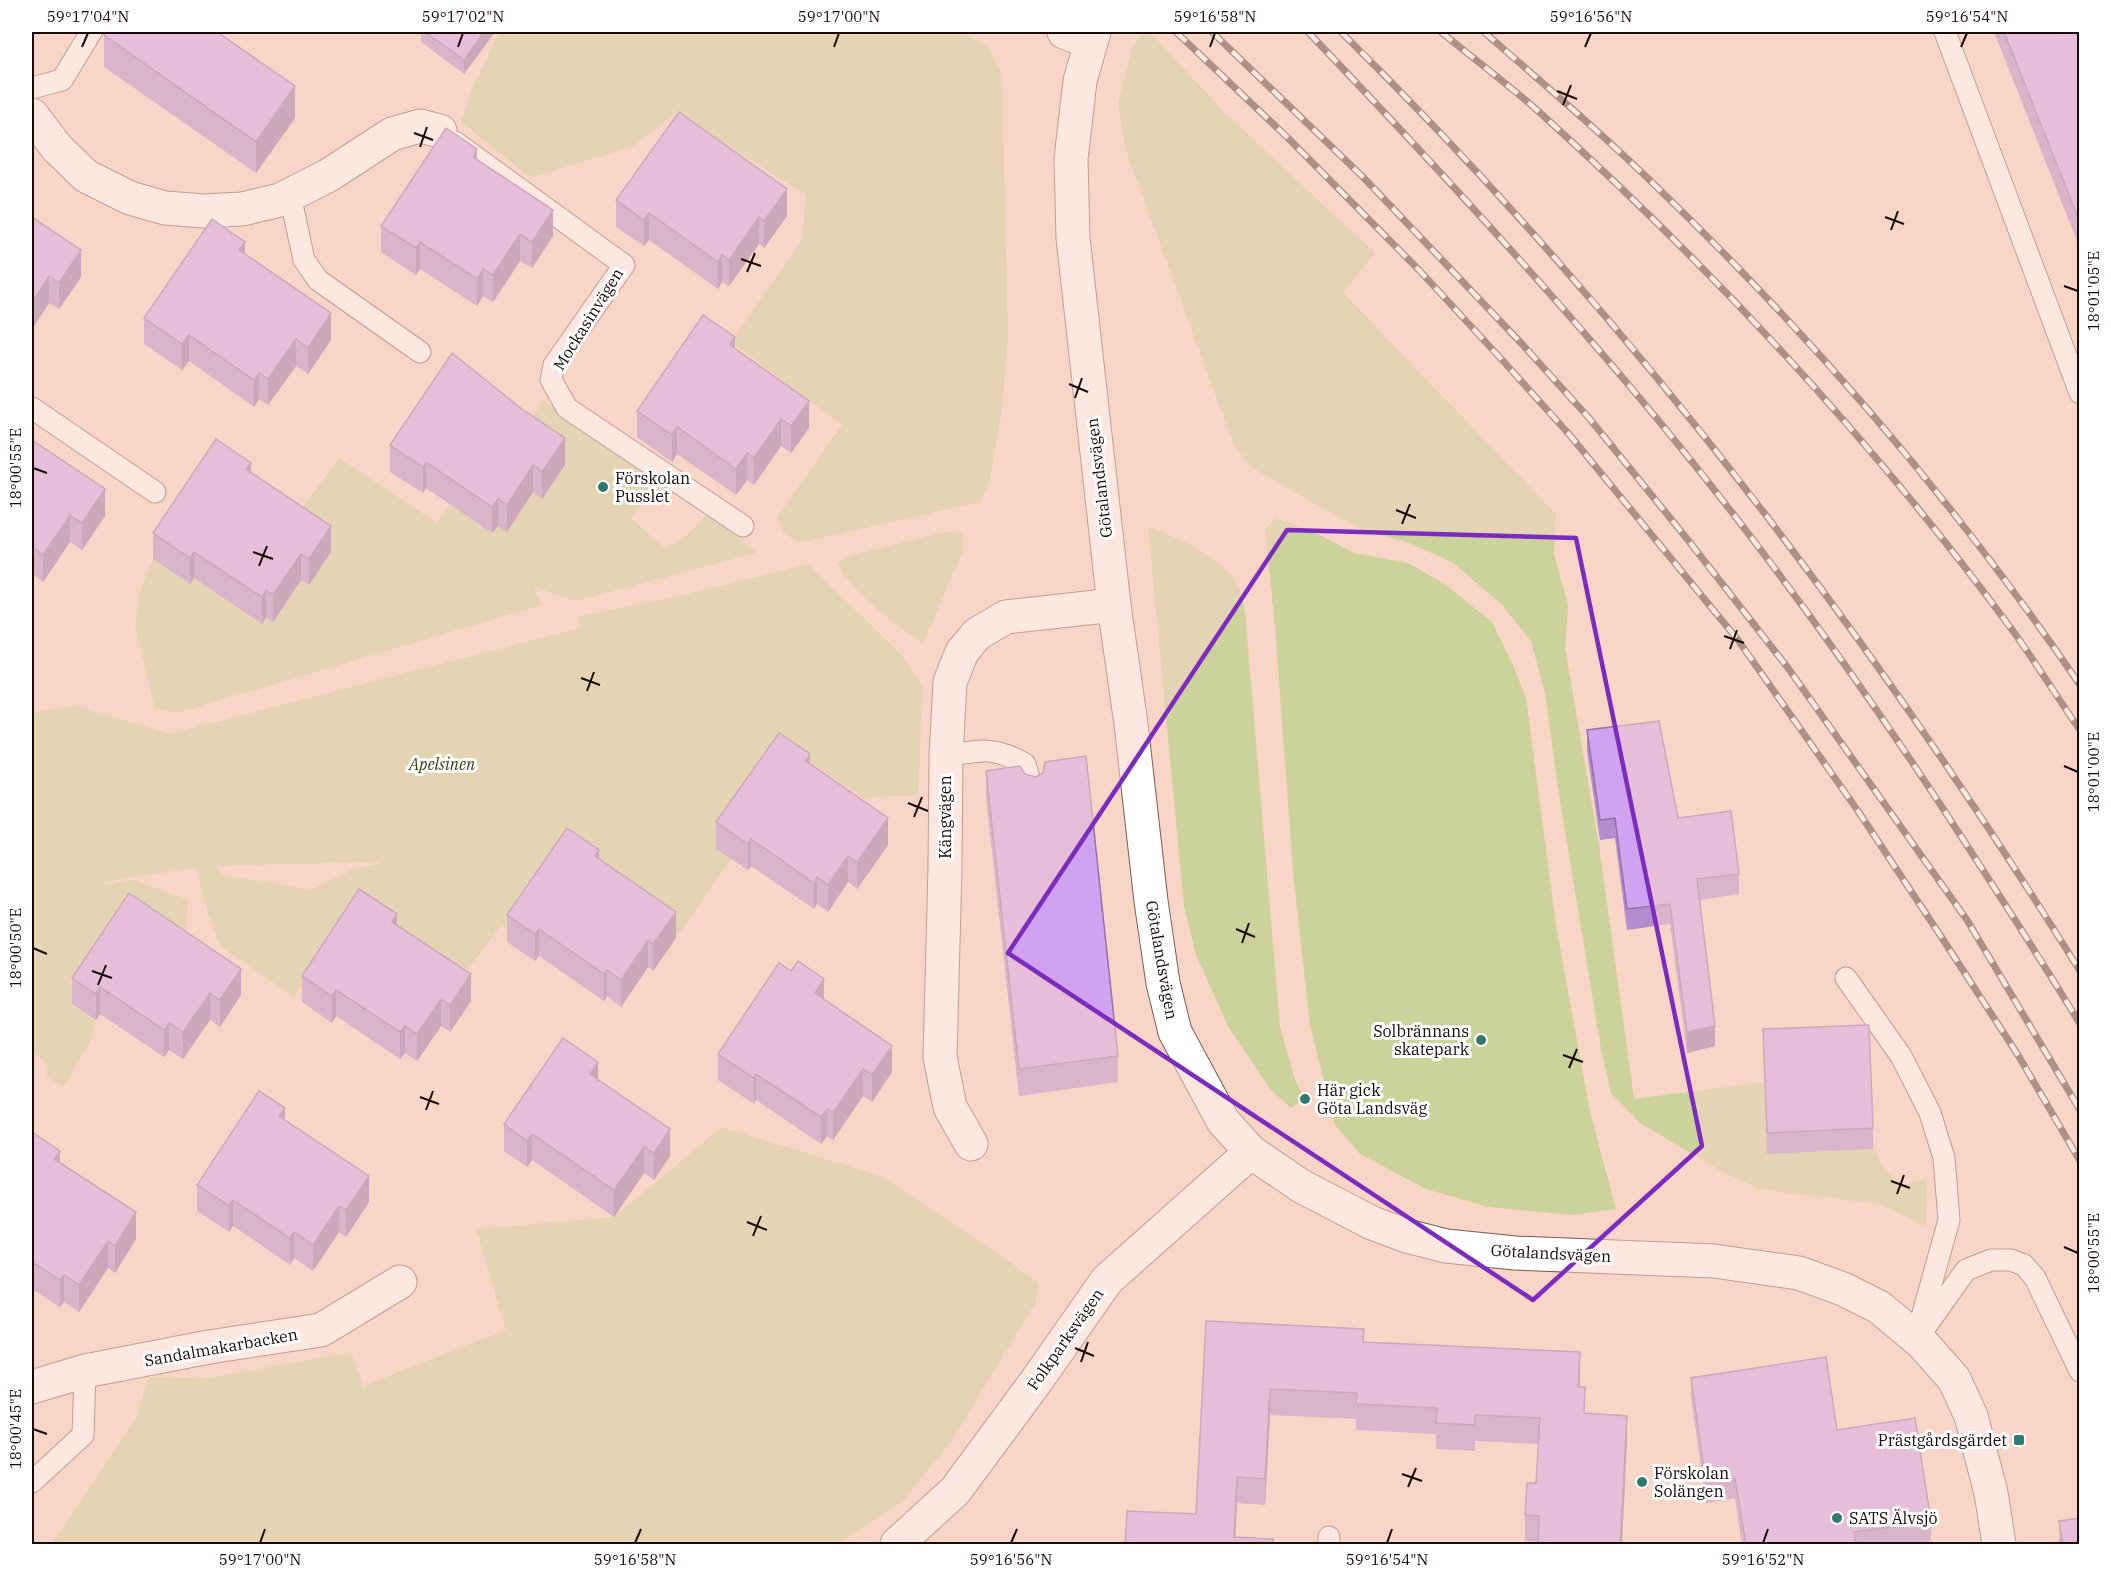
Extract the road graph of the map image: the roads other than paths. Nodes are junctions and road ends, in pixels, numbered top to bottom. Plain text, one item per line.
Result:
1 (91, 32) edge
2 (1945, 32) edge
3 (1083, 35) edge
4 (32, 88) edge
5 (32, 115) edge
6 (440, 131) joint
7 (290, 195) junction
8 (420, 352) dead end
9 (2079, 393) edge
10 (32, 408) edge
11 (155, 492) dead end
12 (743, 526) dead end
13 (1114, 605) junction
14 (946, 756) junction
15 (1033, 791) edge
16 (1846, 978) dead end
17 (971, 1144) dead end
18 (1251, 1152) junction
19 (400, 1282) dead end
20 (1917, 1338) junction
21 (85, 1371) junction
22 (2079, 1371) edge
23 (32, 1387) edge
24 (32, 1482) edge
25 (897, 1545) edge
26 (1999, 1545) edge

1 - 4 lane
2 - 9 lane
3 - 13 street, Götalandsvägen
5 - 7 street, Mockasinvägen
6 - 7 street, Mockasinvägen
6 - 12 lane, Mockasinvägen
7 - 8 lane
10 - 11 lane
13 - 14 street, Kängvägen
13 - 18 street, Götalandsvägen
14 - 15 lane
14 - 17 street, Kängvägen
16 - 20 lane
18 - 20 street, Götalandsvägen
18 - 25 street, Folkparksvägen
19 - 21 street, Sandalmakarbacken
20 - 22 lane
20 - 26 street, Götalandsvägen
21 - 23 street, Sandalmakarbacken
21 - 24 lane

